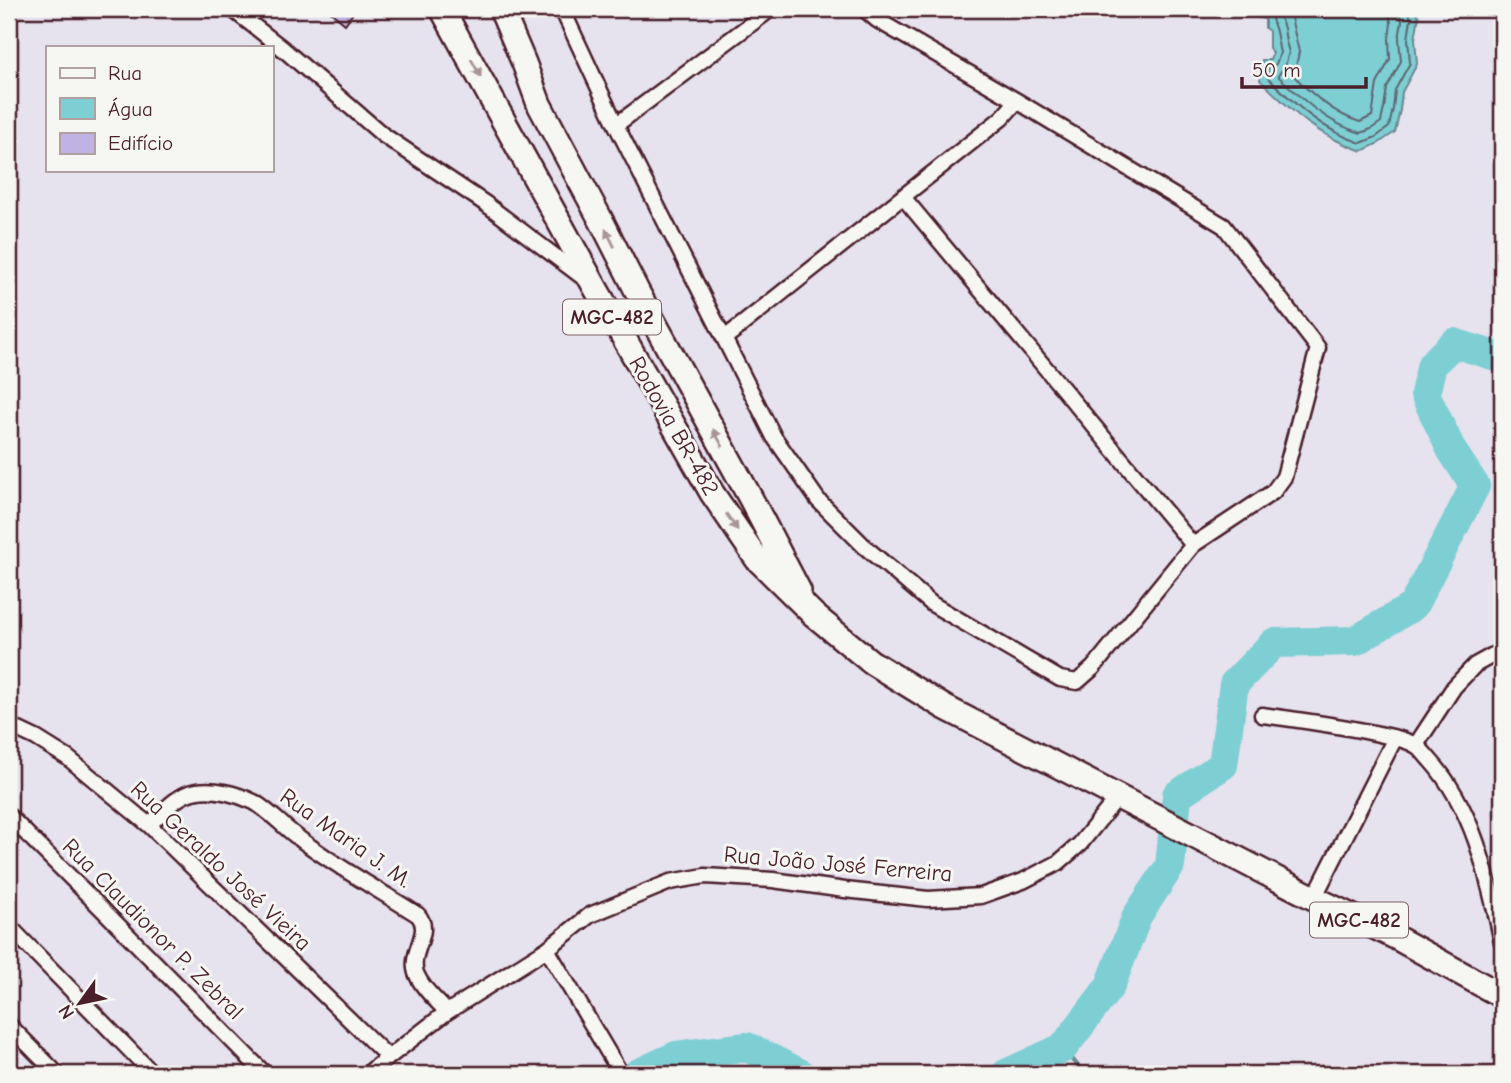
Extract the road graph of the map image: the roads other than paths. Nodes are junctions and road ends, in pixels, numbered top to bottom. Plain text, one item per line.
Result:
1 (232, 9) edge
2 (442, 9) edge
3 (501, 9) edge
4 (562, 9) edge
5 (771, 9) edge
6 (864, 9) edge
7 (1017, 101) junction
8 (616, 125) junction
9 (904, 197) junction
10 (595, 287) junction
11 (725, 338) junction
12 (1193, 545) junction
13 (807, 606) junction
14 (1502, 650) edge
15 (1262, 715) dead end
16 (9, 727) edge
17 (1395, 738) junction
18 (1416, 745) junction
19 (1117, 797) junction
20 (9, 816) edge
21 (149, 825) junction
22 (1314, 898) junction
23 (9, 926) edge
24 (1502, 942) edge
25 (547, 949) junction
26 (1502, 996) edge
27 (447, 1012) junction
28 (9, 1026) edge
29 (388, 1057) junction
30 (57, 1074) edge
31 (153, 1074) edge
32 (265, 1074) edge
33 (367, 1074) edge
34 (621, 1074) edge

1 - 10 street
2 -> 10 highway, Rodovia BR-482 / MGC-482
13 -> 3 highway, Rodovia BR-482 / MGC-482
4 - 8 street
5 - 8 street
6 - 7 street
7 - 9 street
7 - 12 street
8 - 11 street
9 - 11 street
9 - 12 street
10 -> 13 highway, Rodovia BR-482 / MGC-482
11 - 12 street
13 - 19 highway, Rodovia BR-482 / MGC-482
14 - 18 street
15 - 17 street
16 - 21 street, Rua Geraldo José Vieira
17 - 18 street
17 - 22 street
18 - 24 street
19 - 22 highway, Rodovia BR-482 / MGC-482
19 - 25 street, Rua João José Ferreira
20 - 32 street, Rua Claudionor P. Zebral
21 - 27 street, Rua Maria J. M.
21 - 29 street, Rua Geraldo José Vieira
22 - 26 highway, MGC-482
23 - 31 street
25 - 27 street, Rua João José Ferreira
25 - 34 street
27 - 29 street, Rua João José Ferreira
28 - 30 street
29 - 33 street, Rua João José Ferreira

